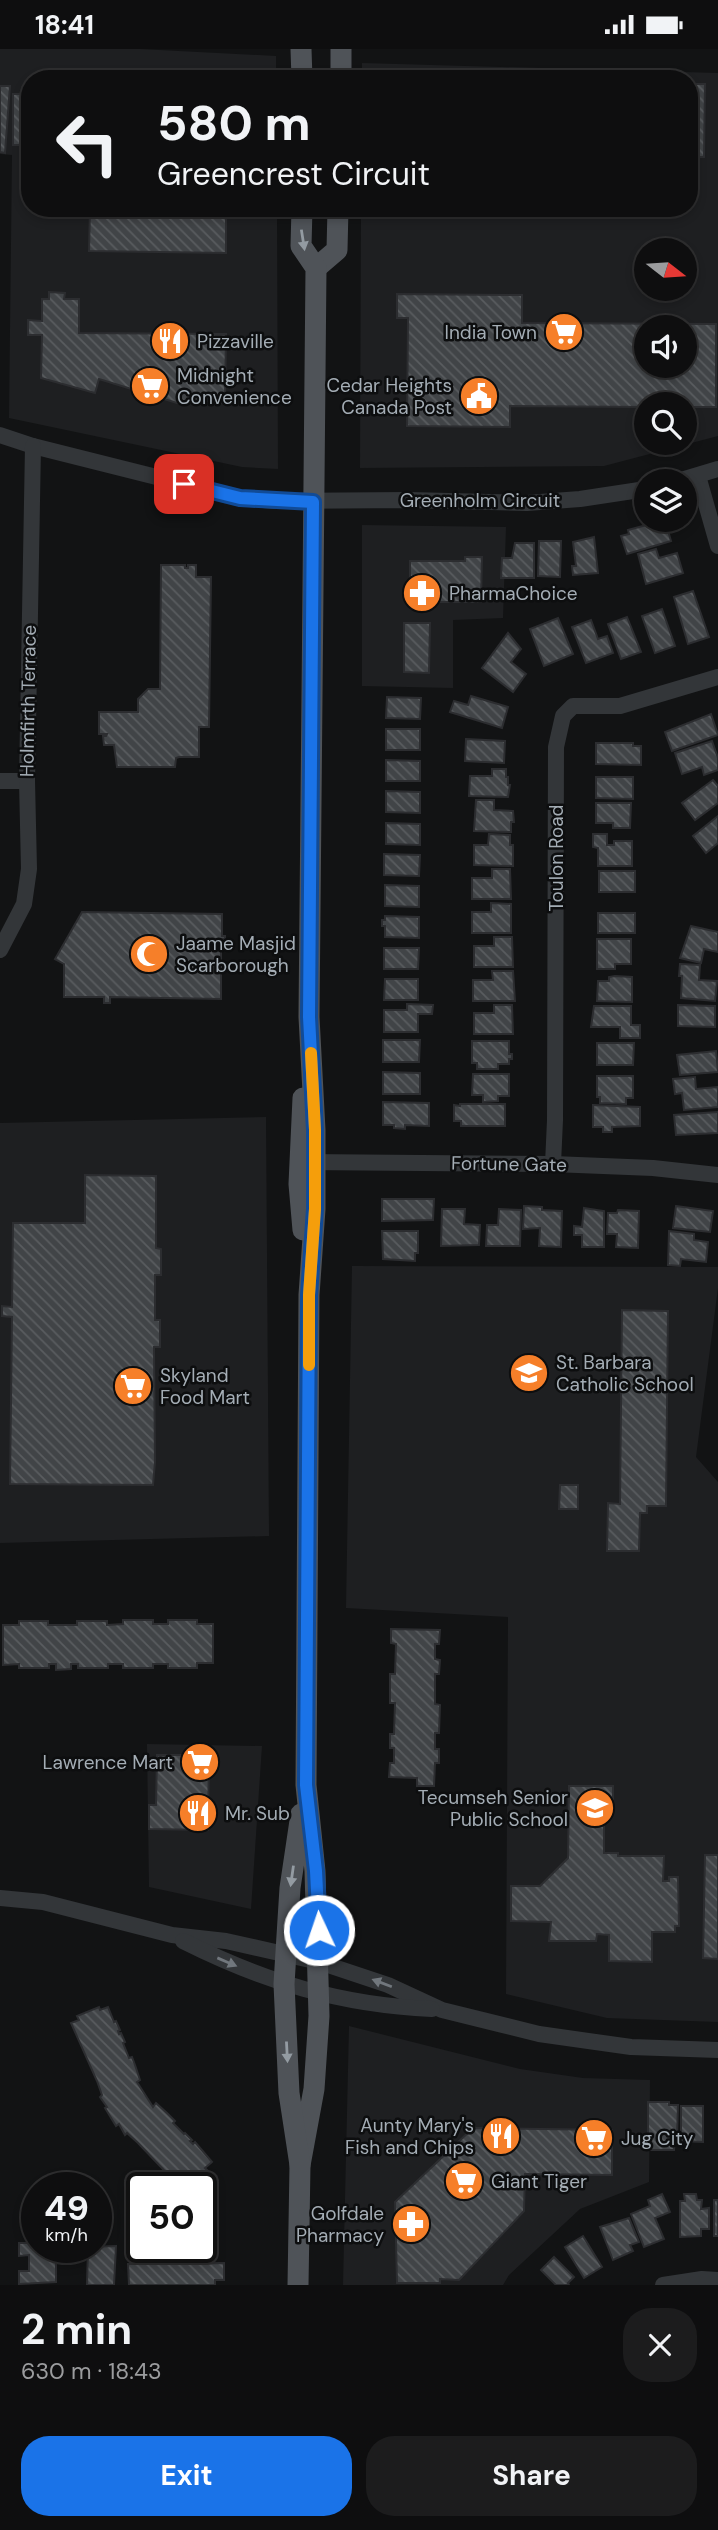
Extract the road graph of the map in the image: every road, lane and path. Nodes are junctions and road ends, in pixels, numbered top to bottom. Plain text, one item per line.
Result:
1 (301, 49) edge
2 (341, 49) edge
3 (302, 70) edge
4 (341, 70) edge
5 (302, 217) edge
6 (338, 217) edge
7 (316, 268) junction
8 (0, 435) edge
9 (33, 446) junction
10 (718, 469) edge
11 (698, 476) joint
12 (634, 491) edge
13 (313, 502) junction
14 (718, 547) edge
15 (718, 677) edge
16 (0, 781) edge
17 (27, 781) junction
18 (0, 950) edge
19 (307, 1162) junction
20 (553, 1164) junction
21 (718, 1175) edge
22 (306, 1785) junction
23 (0, 1898) edge
24 (172, 1935) junction
25 (285, 1954) junction
26 (319, 1962) junction
27 (284, 1984) junction
28 (319, 1993) junction
29 (442, 2010) junction
30 (718, 2050) edge
31 (300, 2165) junction
32 (718, 2280) edge
33 (299, 2285) edge
34 (663, 2285) edge

1 - 3 main road
2 - 4 main road
5 -> 7 main road
6 - 7 main road
7 - 13 main road
8 - 9 street, Greenholm Circuit
9 - 13 street, Greenholm Circuit
9 - 17 street, Holmfirth Terrace
10 - 11 street
11 - 14 street
12 - 13 street, Greenholm Circuit
13 - 19 main road
15 - 20 street, Toulon Road
16 - 17 street
17 - 18 street, Holmfirth Terrace
19 - 20 street, Fortune Gate
19 - 22 main road
20 - 21 street, Fortune Gate
22 -> 25 main road
22 - 26 main road
23 - 24 street
24 - 25 street
24 -> 27 street
25 - 26 street
25 - 27 main road
26 - 28 main road
29 -> 26 street
27 - 28 street
27 -> 31 main road
28 - 29 street
28 - 31 main road
29 - 30 street
31 - 33 main road
32 - 34 street

